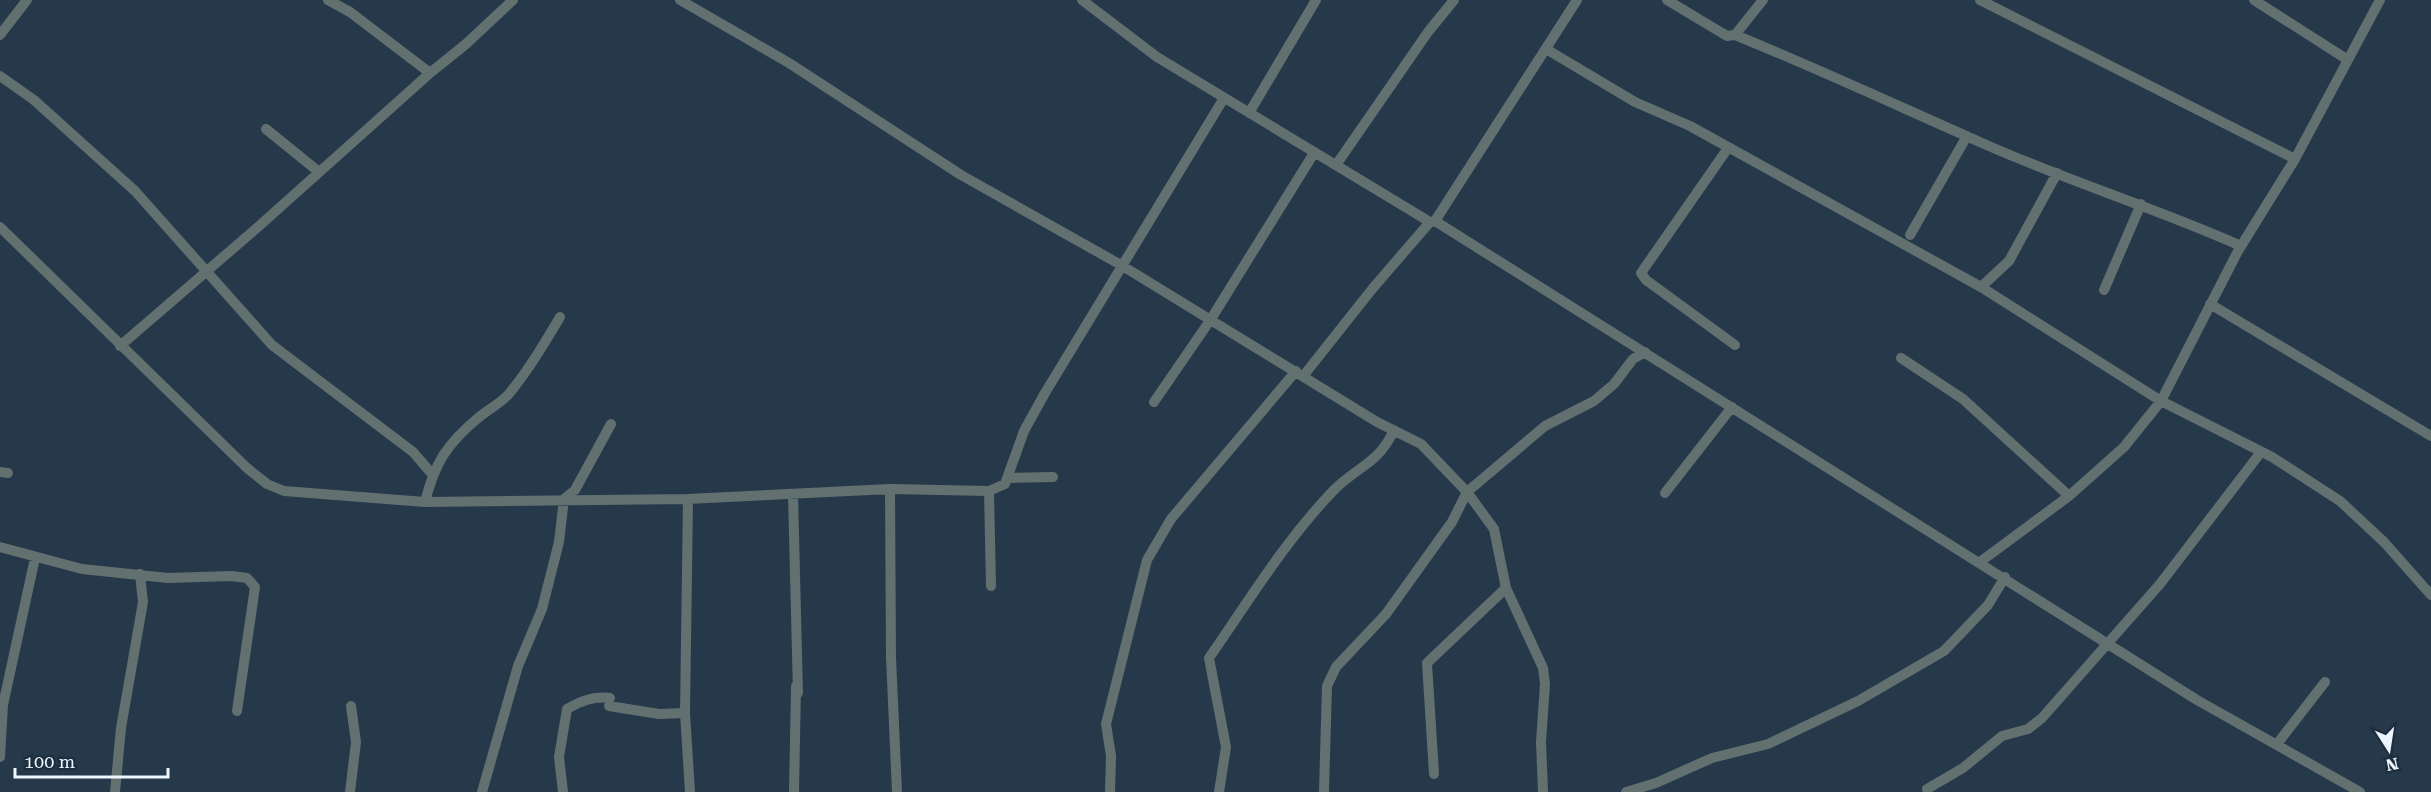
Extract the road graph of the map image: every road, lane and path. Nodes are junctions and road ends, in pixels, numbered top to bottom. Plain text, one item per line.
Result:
1 (27, 0) edge
2 (328, 0) edge
3 (513, 0) edge
4 (680, 0) edge
5 (1083, 0) edge
6 (1316, 0) edge
7 (1454, 0) edge
8 (1577, 0) edge
9 (1667, 0) edge
10 (1763, 0) edge
11 (1980, 0) edge
12 (2254, 0) edge
13 (2380, 0) edge
14 (0, 35) edge
15 (1735, 35) junction
16 (1546, 49) junction
17 (2348, 60) junction
18 (430, 73) junction
19 (0, 76) edge
20 (1224, 98) junction
21 (1250, 113) junction
22 (266, 129) dead end
23 (1967, 136) junction
24 (1728, 148) junction
25 (1314, 153) junction
26 (2295, 159) junction
27 (1336, 165) junction
28 (320, 172) junction
29 (2057, 173) junction
30 (2141, 204) junction
31 (1433, 221) junction
32 (0, 227) edge
33 (1910, 235) dead end
34 (2241, 246) junction
35 (1121, 265) junction
36 (207, 271) junction
37 (1981, 287) junction
38 (2104, 290) dead end
39 (2210, 304) junction
40 (560, 318) dead end
41 (1210, 319) junction
42 (1735, 345) dead end
43 (120, 346) junction
44 (1646, 352) junction
45 (1902, 358) dead end
46 (1300, 373) junction
47 (2161, 401) junction
48 (1155, 402) dead end
49 (1732, 407) junction
50 (611, 424) dead end
51 (1394, 430) junction
52 (2431, 436) edge
53 (2261, 452) junction
54 (432, 474) junction
55 (1053, 477) dead end
56 (1009, 478) junction
57 (890, 489) junction
58 (988, 491) junction
59 (1467, 492) junction
60 (1665, 493) dead end
61 (793, 495) junction
62 (2069, 496) junction
63 (564, 499) junction
64 (688, 499) junction
65 (425, 502) junction
66 (0, 547) edge
67 (35, 558) junction
68 (1980, 562) junction
69 (140, 574) junction
70 (2005, 577) junction
71 (991, 586) dead end
72 (1506, 588) junction
73 (2431, 595) edge
74 (797, 611) junction
75 (2107, 643) junction
76 (885, 647) dead end
77 (2325, 682) dead end
78 (798, 693) dead end
79 (351, 706) dead end
80 (237, 711) dead end
81 (685, 713) junction
82 (2277, 744) junction
83 (0, 757) edge
84 (1434, 774) dead end
85 (1927, 789) dead end
86 (115, 792) edge
87 (351, 792) edge
88 (482, 792) edge
89 (563, 792) edge
90 (690, 792) edge
91 (794, 792) edge
92 (897, 792) edge
93 (1110, 792) edge
94 (1219, 792) edge
95 (1324, 792) edge
96 (1543, 792) edge
97 (1626, 792) edge
98 (2360, 792) edge

1 - 14 street
2 - 18 street
3 - 18 street
4 - 35 street
5 - 20 street
6 - 21 street
7 - 27 street
8 - 16 street
9 - 15 street
10 - 15 street
11 - 26 street
12 - 17 street
13 - 17 street
15 - 23 street
16 - 24 street
16 - 31 street
17 - 26 street
18 - 28 street
19 - 36 street
20 - 21 street
20 - 35 street
21 - 25 street
22 - 28 street
23 - 29 street
23 - 33 street
24 - 37 street
24 - 42 street
25 - 27 street
25 - 41 street
26 - 34 street
27 - 31 street
28 - 36 street
29 - 30 street
29 - 37 street
30 - 34 street
30 - 38 street
31 - 44 street
31 - 46 street
32 - 43 street
34 - 39 street
35 - 41 street
35 - 56 street
36 - 43 street
36 - 54 street
37 - 47 street
39 - 47 street
39 - 52 street
40 - 54 street
41 - 46 street
41 - 48 street
43 - 65 street
44 - 49 street
44 - 59 street
45 - 62 street
46 - 51 street
46 - 93 street
47 - 53 street
47 - 62 street
49 - 60 street
49 - 68 street
50 - 63 street
51 - 59 street
51 - 94 street
53 - 73 street
53 - 75 street
54 - 65 street
55 - 56 street
56 - 58 street
57 - 58 street
57 - 61 street
57 - 76 street
57 - 92 street
58 - 71 street
59 - 72 street
59 - 95 street
61 - 64 street
61 - 74 street
62 - 68 street
63 - 64 street
63 - 65 street
63 - 88 street
64 - 81 street
66 - 67 street
67 - 69 street
67 - 83 street
68 - 70 street
69 - 80 street
69 - 86 street
70 - 75 street
70 - 97 street
72 - 84 street
72 - 96 street
74 - 78 street
74 - 91 street
75 - 82 street
75 - 85 street
77 - 82 street
79 - 87 street
81 - 89 street
81 - 90 street
82 - 98 street

